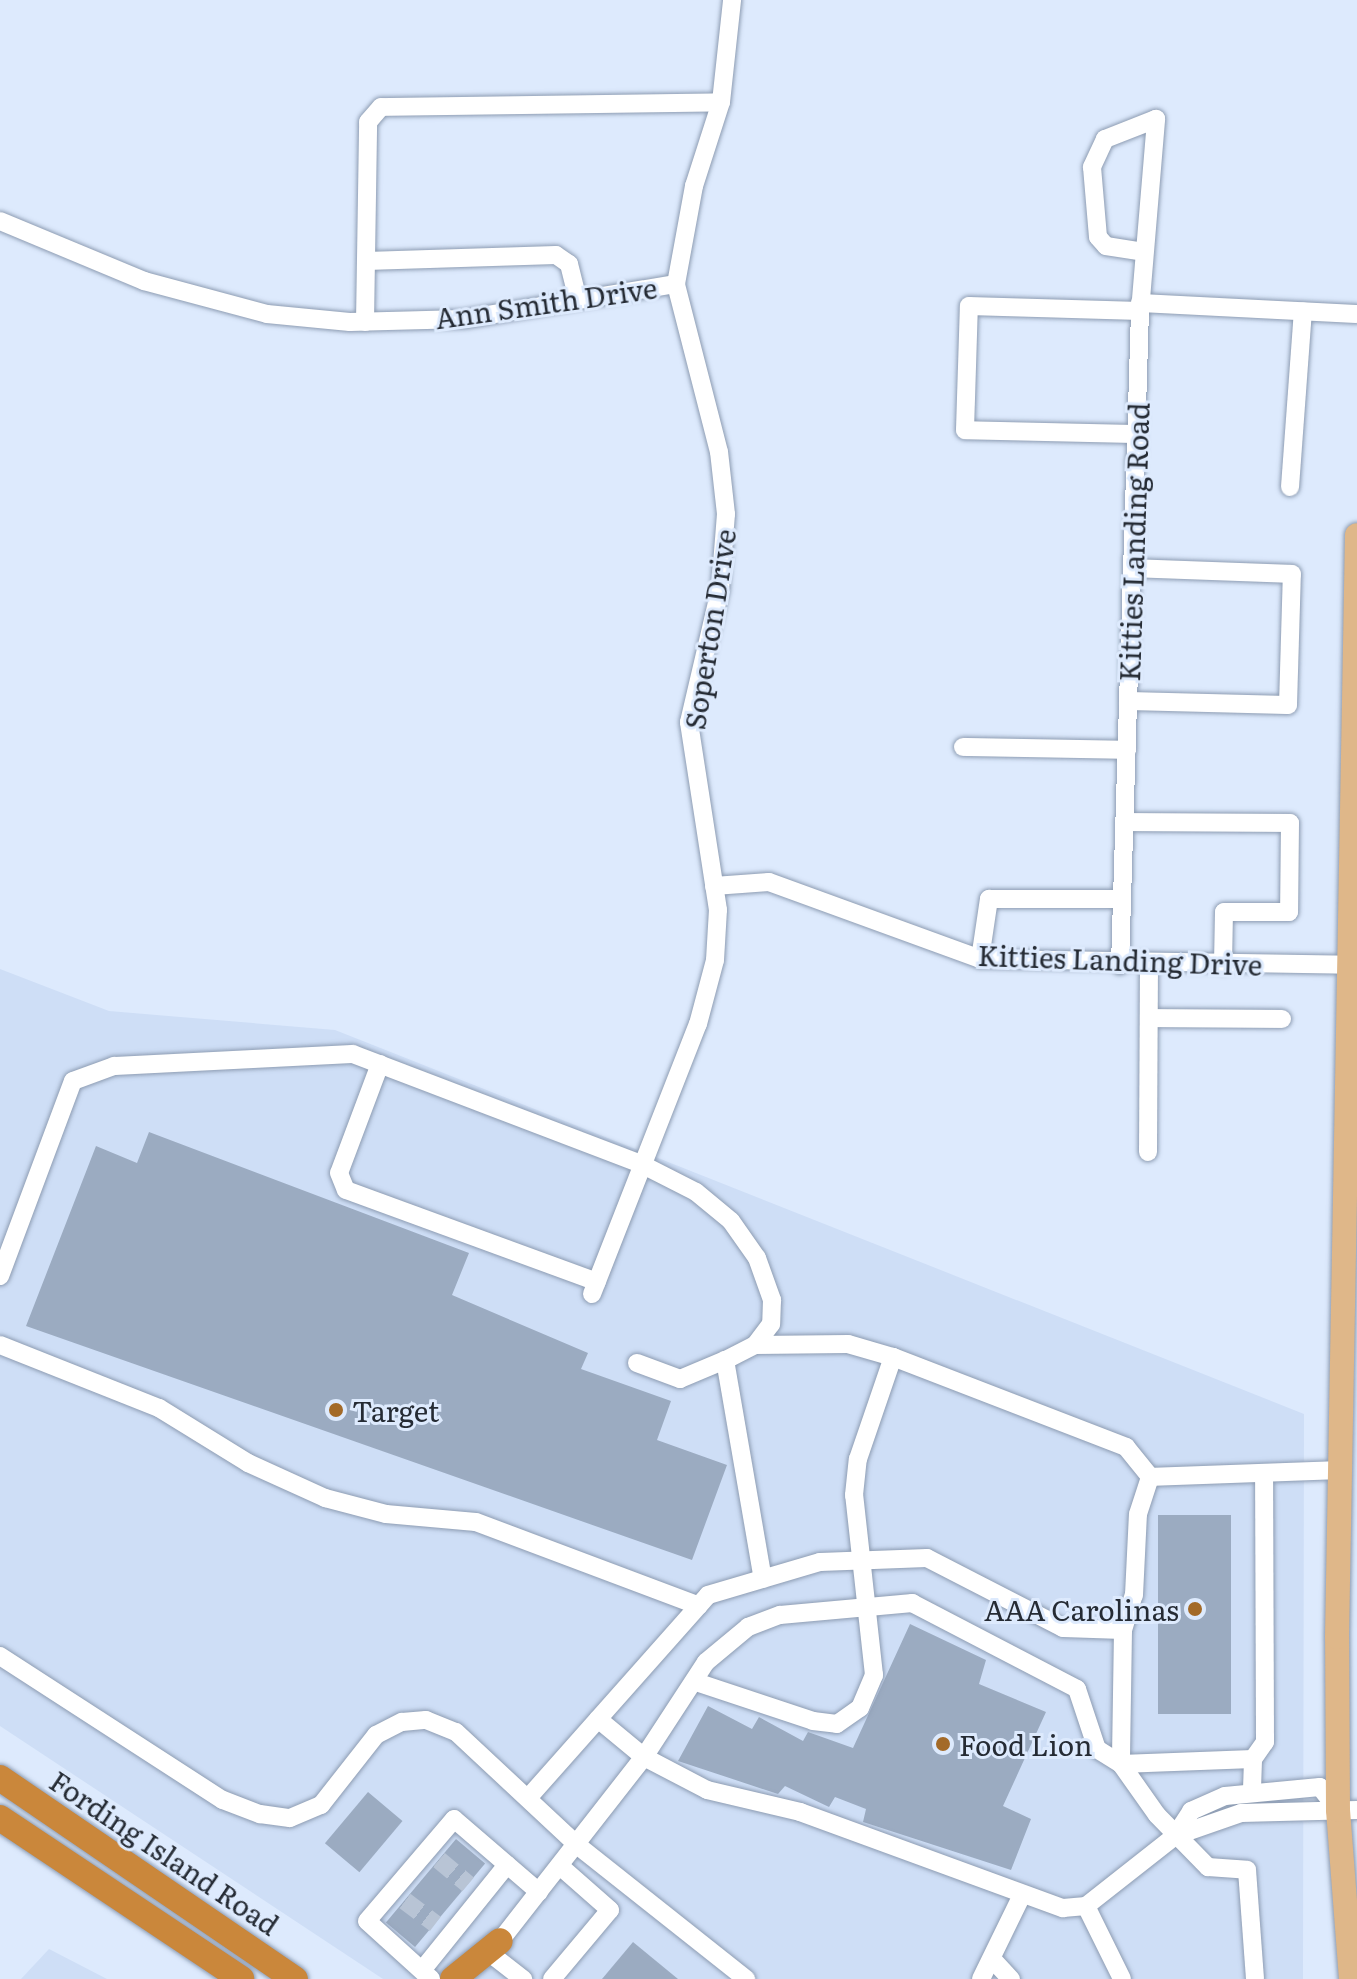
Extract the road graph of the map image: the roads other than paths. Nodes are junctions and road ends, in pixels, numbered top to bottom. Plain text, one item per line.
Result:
1 (732, 0) edge
2 (721, 102) junction
3 (0, 221) edge
4 (1144, 252) junction
5 (366, 261) junction
6 (676, 284) junction
7 (578, 300) junction
8 (1140, 307) junction
9 (1303, 311) junction
10 (1357, 314) edge
11 (365, 322) junction
12 (1136, 434) junction
13 (1290, 487) dead end
14 (1357, 535) edge
15 (1132, 568) junction
16 (1128, 701) junction
17 (1353, 709) edge
18 (963, 747) dead end
19 (1127, 750) junction
20 (1125, 822) junction
21 (714, 886) junction
22 (1122, 899) junction
23 (980, 959) junction
24 (1120, 965) junction
25 (1149, 965) junction
26 (1223, 965) junction
27 (1352, 965) edge
28 (1149, 1018) junction
29 (1282, 1019) dead end
30 (380, 1064) junction
31 (1148, 1152) dead end
32 (643, 1165) junction
33 (0, 1276) edge
34 (0, 1345) edge
35 (755, 1345) junction
36 (893, 1357) junction
37 (725, 1360) junction
38 (637, 1363) dead end
39 (1339, 1470) junction
40 (1264, 1474) junction
41 (1150, 1477) junction
42 (862, 1557) junction
43 (763, 1579) junction
44 (871, 1604) junction
45 (699, 1606) junction
46 (1123, 1630) junction
47 (0, 1656) edge
48 (696, 1682) junction
49 (598, 1719) junction
50 (644, 1757) junction
51 (1253, 1759) junction
52 (1121, 1764) junction
53 (0, 1778) edge
54 (1252, 1789) junction
55 (528, 1798) junction
56 (1347, 1810) edge
57 (0, 1818) edge
58 (1175, 1836) junction
59 (577, 1845) junction
60 (507, 1865) junction
61 (560, 1866) junction
62 (539, 1892) junction
63 (1021, 1897) junction
64 (1086, 1906) junction
65 (493, 1949) junction
66 (199, 1951) junction
67 (994, 1961) junction
68 (427, 1974) edge
69 (207, 1979) edge
70 (241, 1979) edge
71 (295, 1979) edge
72 (453, 1979) edge
73 (476, 1979) edge
74 (523, 1979) edge
75 (552, 1979) edge
76 (746, 1979) edge
77 (981, 1979) edge
78 (1011, 1979) edge
79 (1122, 1979) edge
80 (1255, 1979) edge
81 (1351, 1979) edge

1 - 2 street, Soperton Drive
2 - 5 street
2 - 6 street, Soperton Drive
3 - 11 street, Ann Smith Drive
4 - 4 street, Kitties Landing Road
4 - 8 street, Kitties Landing Road
5 - 7 street
5 - 11 street
6 - 7 street, Ann Smith Drive
6 - 21 street, Soperton Drive
7 - 11 street, Ann Smith Drive
8 - 9 street
8 - 12 street, Kitties Landing Road
8 - 12 street
9 - 10 street
9 - 13 street
12 - 15 street, Kitties Landing Road
14 - 17 main road
15 - 16 street, Kitties Landing Road
15 - 16 street
16 - 19 street, Kitties Landing Road
17 - 27 main road
18 - 19 street
19 - 20 street, Kitties Landing Road
20 - 22 street, Kitties Landing Road
20 - 26 street
21 - 23 street, Kitties Landing Drive
21 - 32 street, Soperton Drive
22 - 23 street
22 - 24 street, Kitties Landing Road
23 - 24 street, Kitties Landing Drive
24 - 25 street, Kitties Landing Drive
25 - 26 street, Kitties Landing Drive
25 - 28 street
26 - 27 street, Kitties Landing Drive
27 - 39 main road
28 - 29 street
28 - 31 street
30 - 32 street
30 - 32 street, Soperton Drive
30 - 33 street
32 - 35 street
34 - 45 street
35 - 36 street
35 - 37 street
36 - 41 street
36 - 42 street
37 - 38 street
37 - 43 street
39 - 40 street
39 - 56 main road
40 - 41 street
40 - 51 street
41 - 46 street
42 - 43 street
42 - 44 street
42 - 46 street
43 - 45 street
44 - 48 street
44 - 48 street
44 - 52 street
45 - 49 street
46 - 52 street
47 - 55 street
48 - 50 street
49 - 50 street
49 - 55 street
50 - 59 street
50 - 63 street
51 - 52 street
51 - 54 street
52 - 58 street
53 - 71 highway, Fording Island Road
54 - 56 street
54 - 58 street
55 - 59 street
56 - 58 street
56 - 81 main road
57 - 66 highway
58 - 64 street
58 - 80 street
59 - 61 street
59 - 76 street
60 - 62 street
60 - 68 street
60 - 68 street
61 - 62 street
61 - 75 street
62 - 65 street
63 - 64 street
63 - 67 street
64 - 79 street
65 - 72 highway
65 - 73 highway
65 - 74 street
66 - 69 highway
66 - 70 highway
67 - 77 street
67 - 78 street

